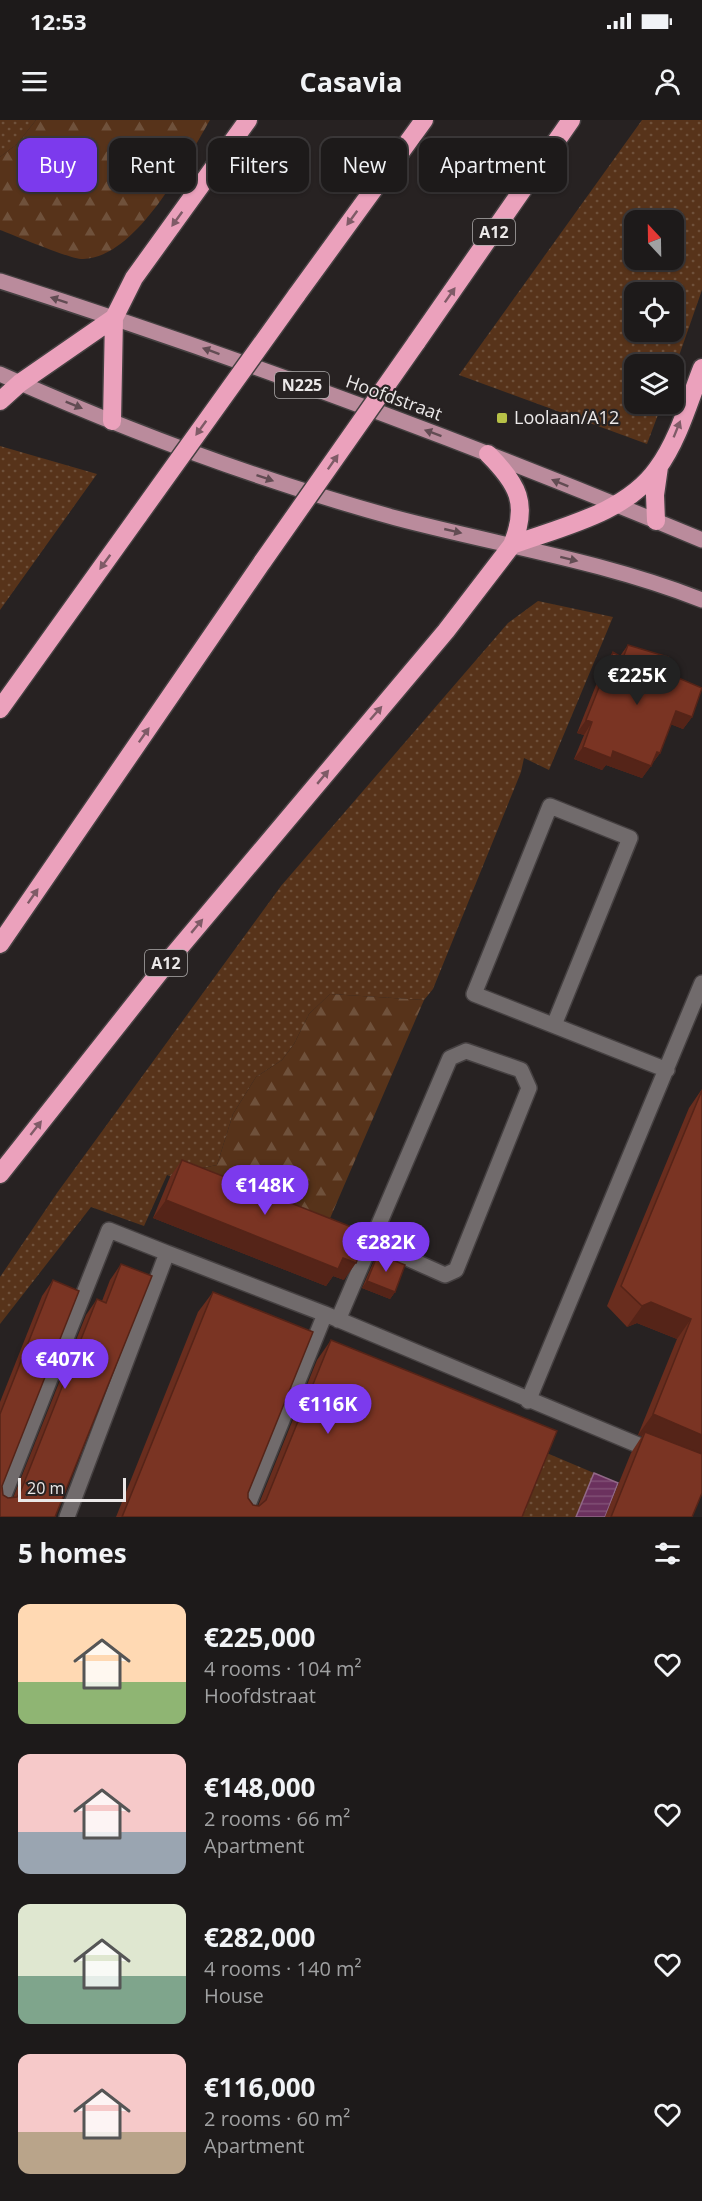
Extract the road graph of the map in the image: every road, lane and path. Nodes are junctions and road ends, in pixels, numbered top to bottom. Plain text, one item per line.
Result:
1 (248, 120) edge
2 (424, 120) edge
3 (571, 120) edge
4 (0, 281) edge
5 (114, 318) junction
6 (702, 368) edge
7 (0, 374) edge
8 (20, 383) junction
9 (0, 401) edge
10 (112, 421) junction
11 (488, 454) junction
12 (659, 467) junction
13 (615, 505) junction
14 (656, 521) junction
15 (702, 540) edge
16 (512, 545) junction
17 (702, 600) edge
18 (0, 710) edge
19 (0, 944) edge
20 (702, 983) edge
21 (554, 1025) junction
22 (667, 1070) junction
23 (0, 1174) edge
24 (370, 1242) junction
25 (167, 1253) junction
26 (331, 1317) junction
27 (528, 1401) junction
28 (669, 1458) edge
29 (0, 1505) edge
30 (67, 1517) edge
31 (243, 1517) edge

1 -> 5 highway
2 -> 18 highway, bridge
19 -> 3 highway, A12, bridge
5 -> 4 main road, Hoofdstraat
5 - 8 highway
5 - 10 highway
11 -> 5 main road, Hoofdstraat / N225
12 -> 6 highway
7 - 8 main road
8 - 9 highway
8 -> 10 main road
10 -> 16 main road
13 -> 11 main road, Hoofdstraat / N225
11 - 16 highway
12 - 13 highway
12 - 14 highway
13 - 14 main road, Hoofdstraat / N225
13 - 16 highway
14 - 15 main road, Hoofdstraat / N225
16 -> 17 main road
23 -> 16 highway, A12
20 - 22 lane
21 - 21 lane
21 - 22 lane
22 - 27 lane
24 - 24 lane
24 - 26 lane
25 - 26 lane
25 - 29 lane
25 - 30 lane
26 - 27 lane
26 - 31 lane
27 - 28 lane

